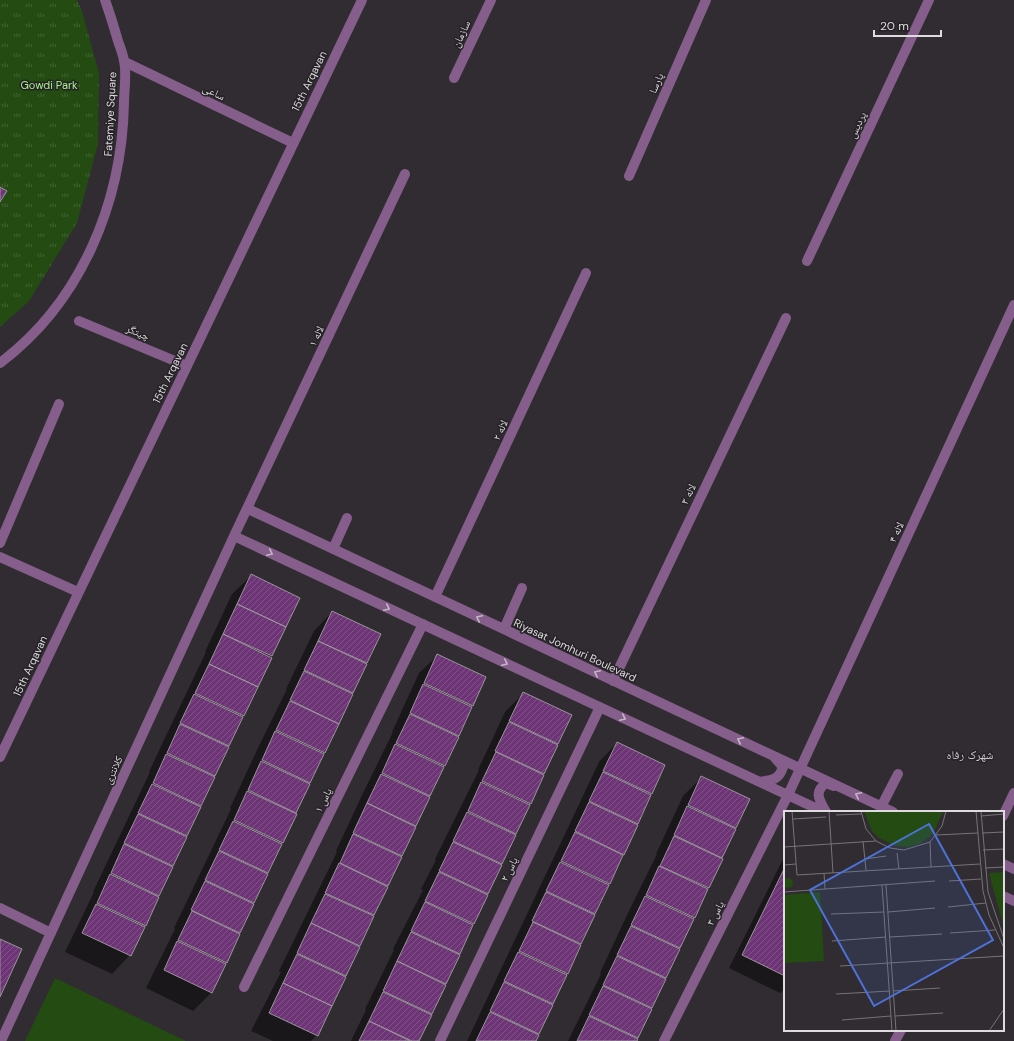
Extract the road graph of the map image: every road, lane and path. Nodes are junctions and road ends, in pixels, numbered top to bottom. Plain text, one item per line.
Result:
1 (105, 0) edge
2 (362, 0) edge
3 (491, 0) edge
4 (706, 0) edge
5 (929, 0) edge
6 (125, 62) junction
7 (454, 78) dead end
8 (293, 143) junction
9 (405, 174) dead end
10 (629, 176) dead end
11 (807, 261) dead end
12 (586, 273) dead end
13 (1014, 305) edge
14 (786, 318) dead end
15 (79, 320) dead end
16 (0, 363) edge
17 (187, 366) junction
18 (59, 404) dead end
19 (248, 509) junction
20 (347, 518) dead end
21 (234, 536) junction
22 (0, 543) edge
23 (333, 549) junction
24 (0, 556) edge
25 (522, 588) dead end
26 (78, 592) junction
27 (435, 597) junction
28 (423, 624) junction
29 (504, 629) junction
30 (613, 681) junction
31 (600, 707) junction
32 (772, 755) junction
33 (0, 757) edge
34 (800, 768) junction
35 (898, 774) dead end
36 (760, 782) junction
37 (841, 788) junction
38 (1014, 793) edge
39 (788, 795) junction
40 (881, 806) junction
41 (823, 811) edge
42 (824, 811) edge
43 (891, 811) edge
44 (1004, 814) edge
45 (1004, 864) edge
46 (1014, 869) edge
47 (1004, 896) edge
48 (1014, 901) edge
49 (0, 908) edge
50 (51, 933) junction
51 (244, 987) dead end
52 (901, 1031) edge
53 (0, 1041) edge
54 (440, 1041) edge
55 (664, 1041) edge
56 (896, 1041) edge

1 - 6 street, Fatemiye Square
2 - 8 street, 15th Arqavan
3 - 7 street, سازمان
4 - 10 street, پارسا
5 - 11 street, پردیس
6 - 8 street, ساعی
6 - 16 street, Fatemiye Square
8 - 17 street, 15th Arqavan
9 - 19 street, لاله ۱
12 - 27 street, لاله ۲
13 - 34 street, لاله ۴
14 - 30 street, لاله ۳
15 - 17 street, چیتگر
17 - 26 street, 15th Arqavan
18 - 22 street
19 - 21 street, کلانتری
19 - 23 street, Riyasat Jomhuri Boulevard
20 - 23 street
21 -> 28 street
21 - 50 street, کلانتری
23 - 27 street, Riyasat Jomhuri Boulevard
24 - 26 street
25 - 29 street
26 - 33 street, 15th Arqavan
29 -> 27 street, Riyasat Jomhuri Boulevard
28 -> 31 street
28 - 51 street, یاس ۱
30 -> 29 street, Riyasat Jomhuri Boulevard
32 -> 30 street, Riyasat Jomhuri Boulevard
31 -> 36 street
31 - 54 street, یاس ۲
32 - 34 street, Riyasat Jomhuri Boulevard
32 - 36 street
34 - 37 street, Riyasat Jomhuri Boulevard
34 - 39 street, لاله ۴
35 - 40 street
36 - 39 street
40 -> 37 street, Riyasat Jomhuri Boulevard
37 - 42 street
38 - 44 street
39 - 41 street
39 - 55 street, یاس ۳
40 - 43 street, Riyasat Jomhuri Boulevard
45 - 46 street
47 - 48 street
49 - 50 street
50 - 53 street, کلانتری
52 - 56 street

